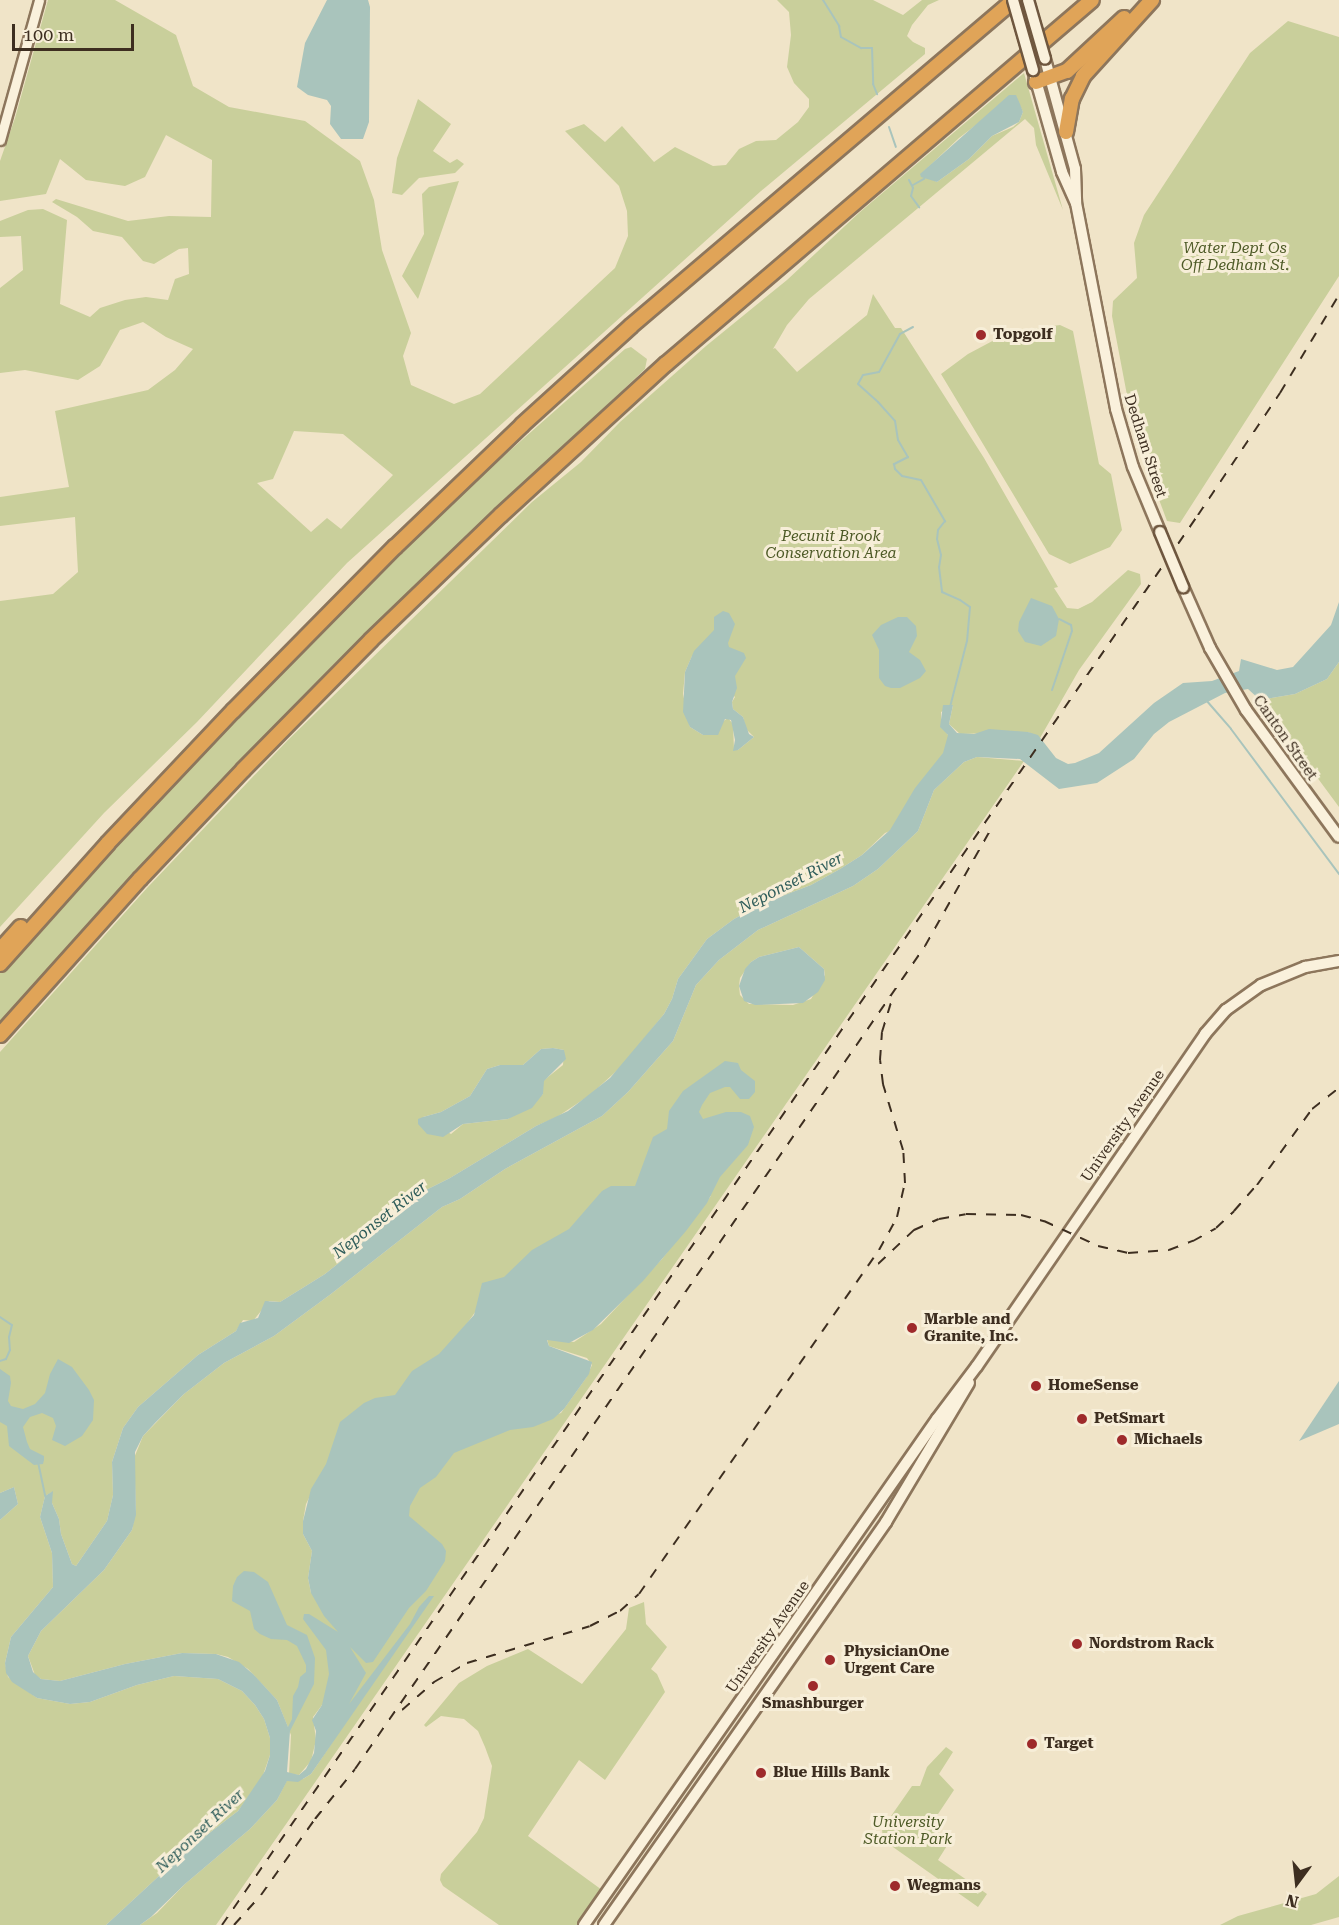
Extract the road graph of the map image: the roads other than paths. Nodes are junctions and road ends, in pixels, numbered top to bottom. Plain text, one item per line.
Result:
1 (39, 0) edge
2 (1013, 0) edge
3 (1028, 0) edge
4 (1092, 0) edge
5 (1143, 0) edge
6 (1152, 0) edge
7 (1035, 76) junction
8 (1051, 79) junction
9 (1066, 132) junction
10 (0, 140) edge
11 (1076, 203) junction
12 (1230, 683) joint
13 (1339, 837) edge
14 (102, 849) junction
15 (0, 950) edge
16 (1339, 961) edge
17 (0, 964) edge
18 (0, 1035) edge
19 (977, 1366) junction
20 (584, 1925) edge
21 (604, 1925) edge

1 - 10 street
2 - 7 main road, Dedham Street, bridge
2 - 14 highway
3 - 8 main road, Dedham Street, bridge
4 - 18 highway
5 - 8 highway
6 - 9 highway
7 - 8 highway
7 - 11 main road, Dedham Street
8 - 9 main road, Dedham Street
9 - 11 main road, Dedham Street
11 - 12 main road, Dedham Street, bridge
12 - 13 main road, Canton Street
14 - 15 highway
14 - 17 highway
16 - 19 main road, University Avenue
19 - 20 main road, University Avenue
19 - 21 main road, University Avenue

